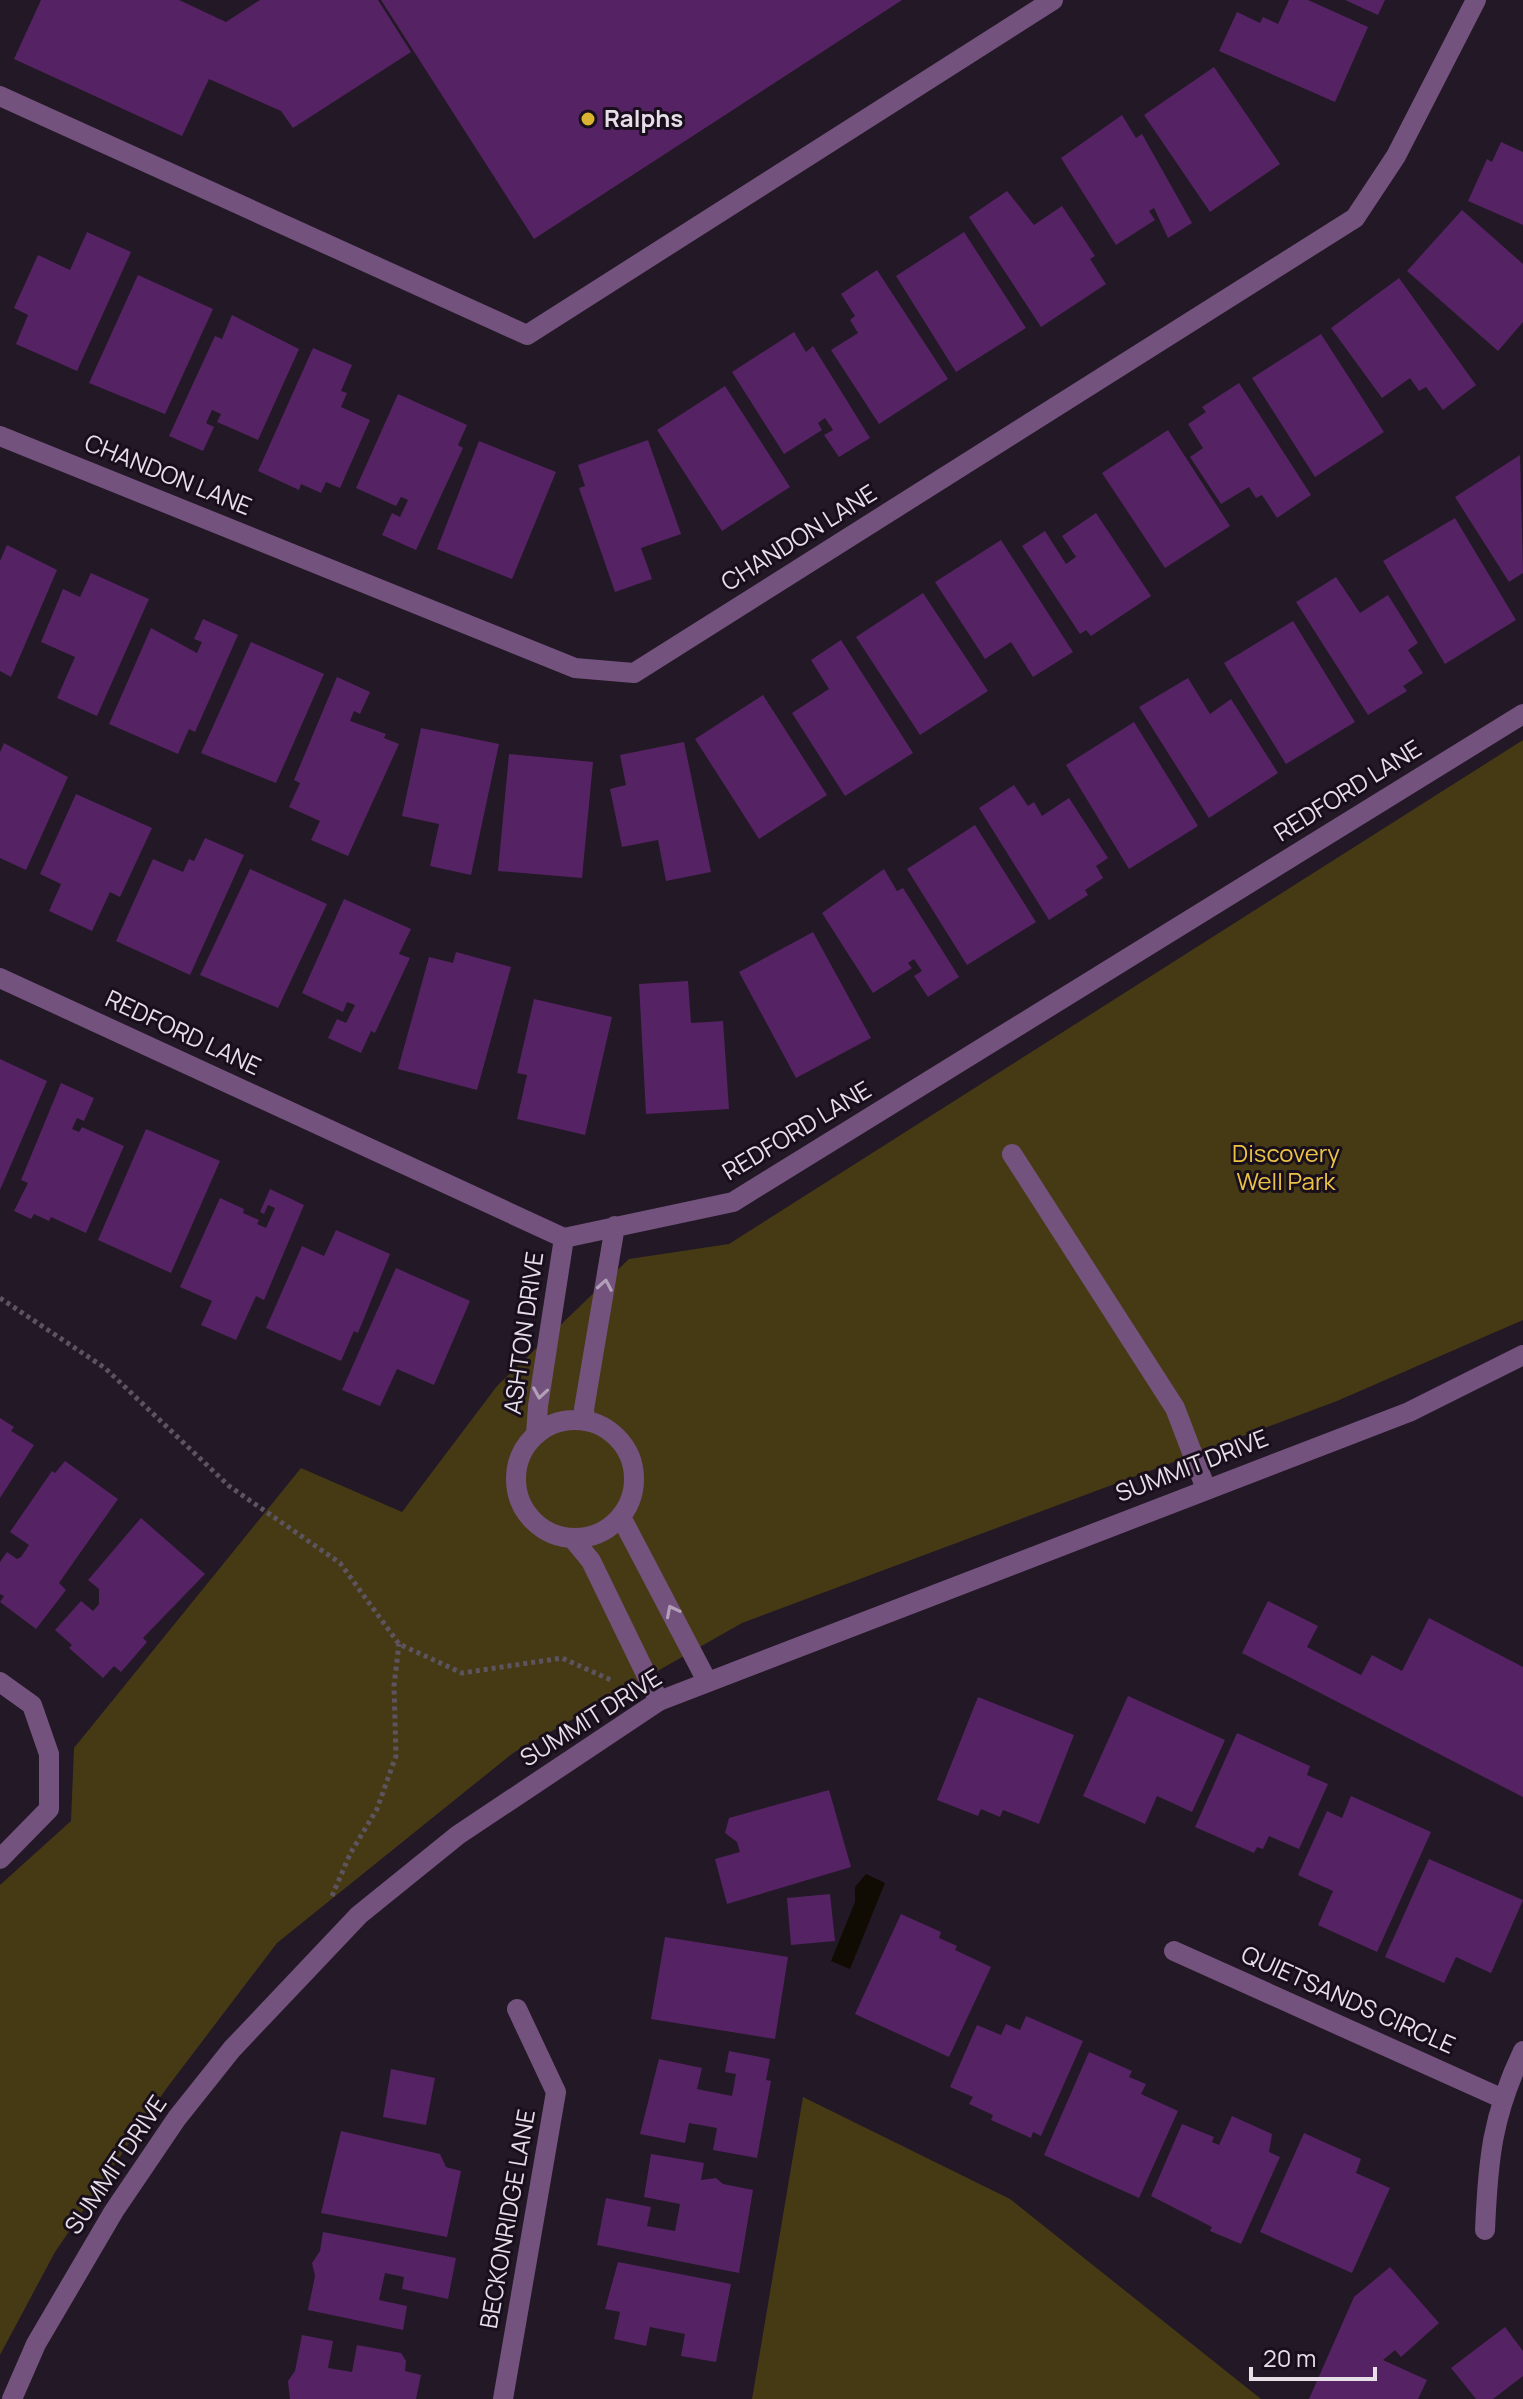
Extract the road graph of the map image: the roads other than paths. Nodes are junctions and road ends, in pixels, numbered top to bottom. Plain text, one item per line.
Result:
1 (1053, 0) edge
2 (1476, 0) edge
3 (0, 96) edge
4 (0, 436) edge
5 (1523, 714) edge
6 (0, 978) edge
7 (1012, 1154) dead end
8 (615, 1226) junction
9 (564, 1238) junction
10 (1523, 1355) edge
11 (585, 1421) junction
12 (536, 1435) junction
13 (1206, 1489) junction
14 (621, 1517) junction
15 (573, 1539) junction
16 (707, 1681) junction
17 (0, 1682) edge
18 (659, 1701) junction
19 (0, 1859) edge
20 (1174, 1951) dead end
21 (517, 2009) dead end
22 (1523, 2051) edge
23 (1501, 2098) junction
24 (1485, 2230) dead end
25 (12, 2399) edge
26 (503, 2399) edge

1 - 3 street
2 - 4 street, CHANDON LANE
5 - 8 street, REDFORD LANE
6 - 9 street, REDFORD LANE
7 - 13 street
8 - 9 street, REDFORD LANE
11 -> 8 street
9 -> 12 street, ASHTON DRIVE
10 - 13 street, SUMMIT DRIVE
11 - 12 street, ASHTON DRIVE
11 - 14 street
12 - 15 street, ASHTON DRIVE
13 - 16 street, SUMMIT DRIVE
14 - 15 street
16 -> 14 street
15 - 18 street
16 - 18 street, SUMMIT DRIVE
17 - 19 street
18 - 25 street, SUMMIT DRIVE
20 - 23 street, QUIETSANDS CIRCLE
21 - 26 street, BECKONRIDGE LANE
22 - 23 street
23 - 24 street

